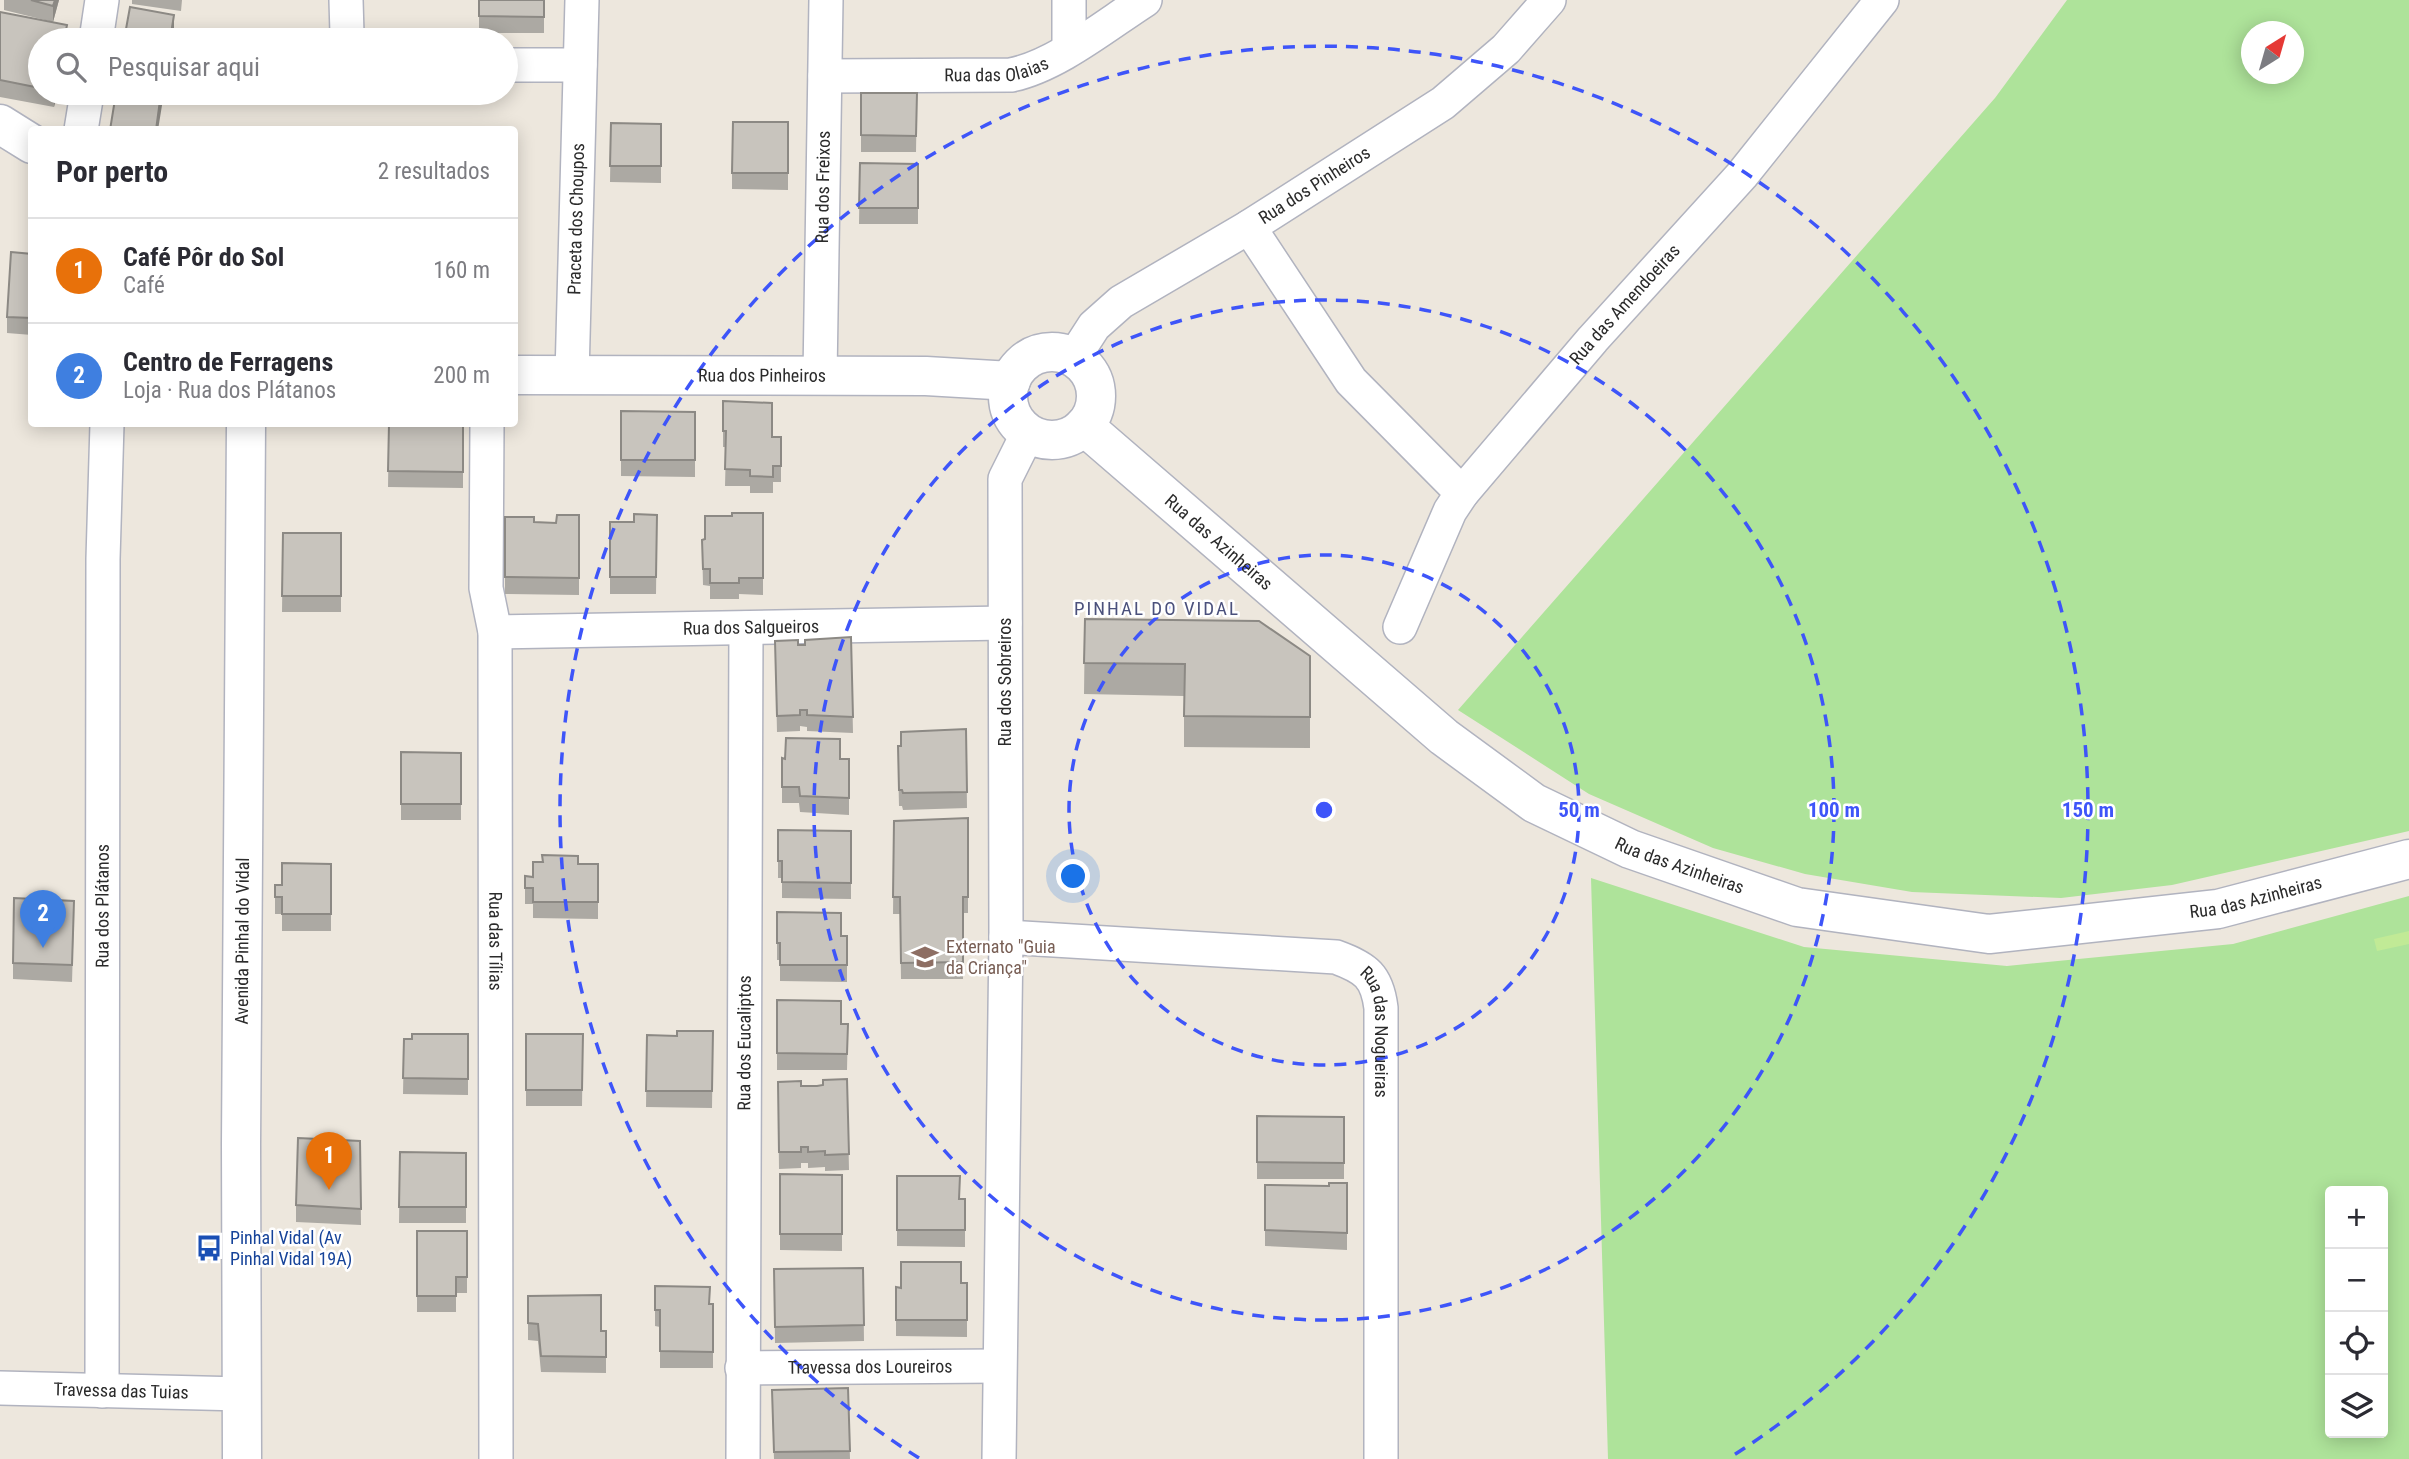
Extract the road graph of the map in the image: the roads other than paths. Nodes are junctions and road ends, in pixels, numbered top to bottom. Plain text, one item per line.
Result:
1 (102, 0) edge
2 (346, 0) edge
3 (582, 0) edge
4 (826, 0) edge
5 (1069, 0) edge
6 (1145, 0) edge
7 (1549, 0) edge
8 (1882, 0) edge
9 (98, 28) edge
10 (348, 28) edge
11 (1069, 49) junction
12 (518, 65) edge
13 (580, 65) junction
14 (825, 76) junction
15 (85, 105) edge
16 (0, 124) edge
17 (82, 126) edge
18 (28, 142) edge
19 (1249, 227) junction
20 (1074, 357) junction
21 (518, 375) edge
22 (572, 375) junction
23 (820, 376) junction
24 (1011, 381) junction
25 (1084, 426) junction
26 (107, 427) edge
27 (246, 427) edge
28 (487, 427) edge
29 (1028, 433) junction
30 (1462, 494) junction
31 (1005, 623) junction
32 (1400, 627) dead end
33 (746, 628) junction
34 (495, 632) junction
35 (2409, 859) edge
36 (1006, 937) junction
37 (999, 1366) junction
38 (742, 1368) junction
39 (0, 1388) edge
40 (102, 1391) junction
41 (242, 1394) junction
42 (242, 1459) edge
43 (496, 1459) edge
44 (743, 1459) edge
45 (999, 1459) edge
46 (1381, 1459) edge

1 - 9 street
2 - 10 street
3 - 13 street, Praceta dos Choupos
4 - 14 street, Rua dos Freixos
5 - 11 street
6 - 11 street, Rua das Olaias
7 - 19 street, Rua dos Pinheiros
8 - 30 street, Rua das Amendoeiras
11 - 14 street, Rua das Olaias
12 - 13 street
13 - 22 street, Praceta dos Choupos
14 - 23 street, Rua dos Freixos
15 - 17 street
16 - 18 street
19 - 20 street, Rua dos Pinheiros
19 - 30 street
20 - 24 street
20 - 25 street
21 - 22 street, Rua dos Pinheiros
22 - 23 street, Rua dos Pinheiros
23 - 24 street, Rua dos Pinheiros
24 - 29 street
25 - 29 street
25 - 35 street, Rua das Azinheiras
26 - 40 street, Rua dos Plátanos
27 - 41 street, Avenida Pinhal do Vidal
28 - 34 street, Rua das Tílias
29 - 31 street, Rua dos Sobreiros
30 - 32 street, Rua das Amendoeiras
31 - 33 street, Rua dos Salgueiros
31 - 36 street, Rua dos Sobreiros
33 - 34 street, Rua dos Salgueiros
33 - 38 street, Rua dos Eucaliptos
34 - 43 street, Rua das Tílias
36 - 37 street, Rua dos Sobreiros
36 - 46 street, Rua das Nogueiras
37 - 38 street, Travessa dos Loureiros
37 - 45 street, Rua dos Sobreiros
38 - 44 street, Rua dos Eucaliptos
39 - 40 street, Travessa das Tuias
40 - 41 street, Travessa das Tuias
41 - 42 street, Avenida Pinhal do Vidal

